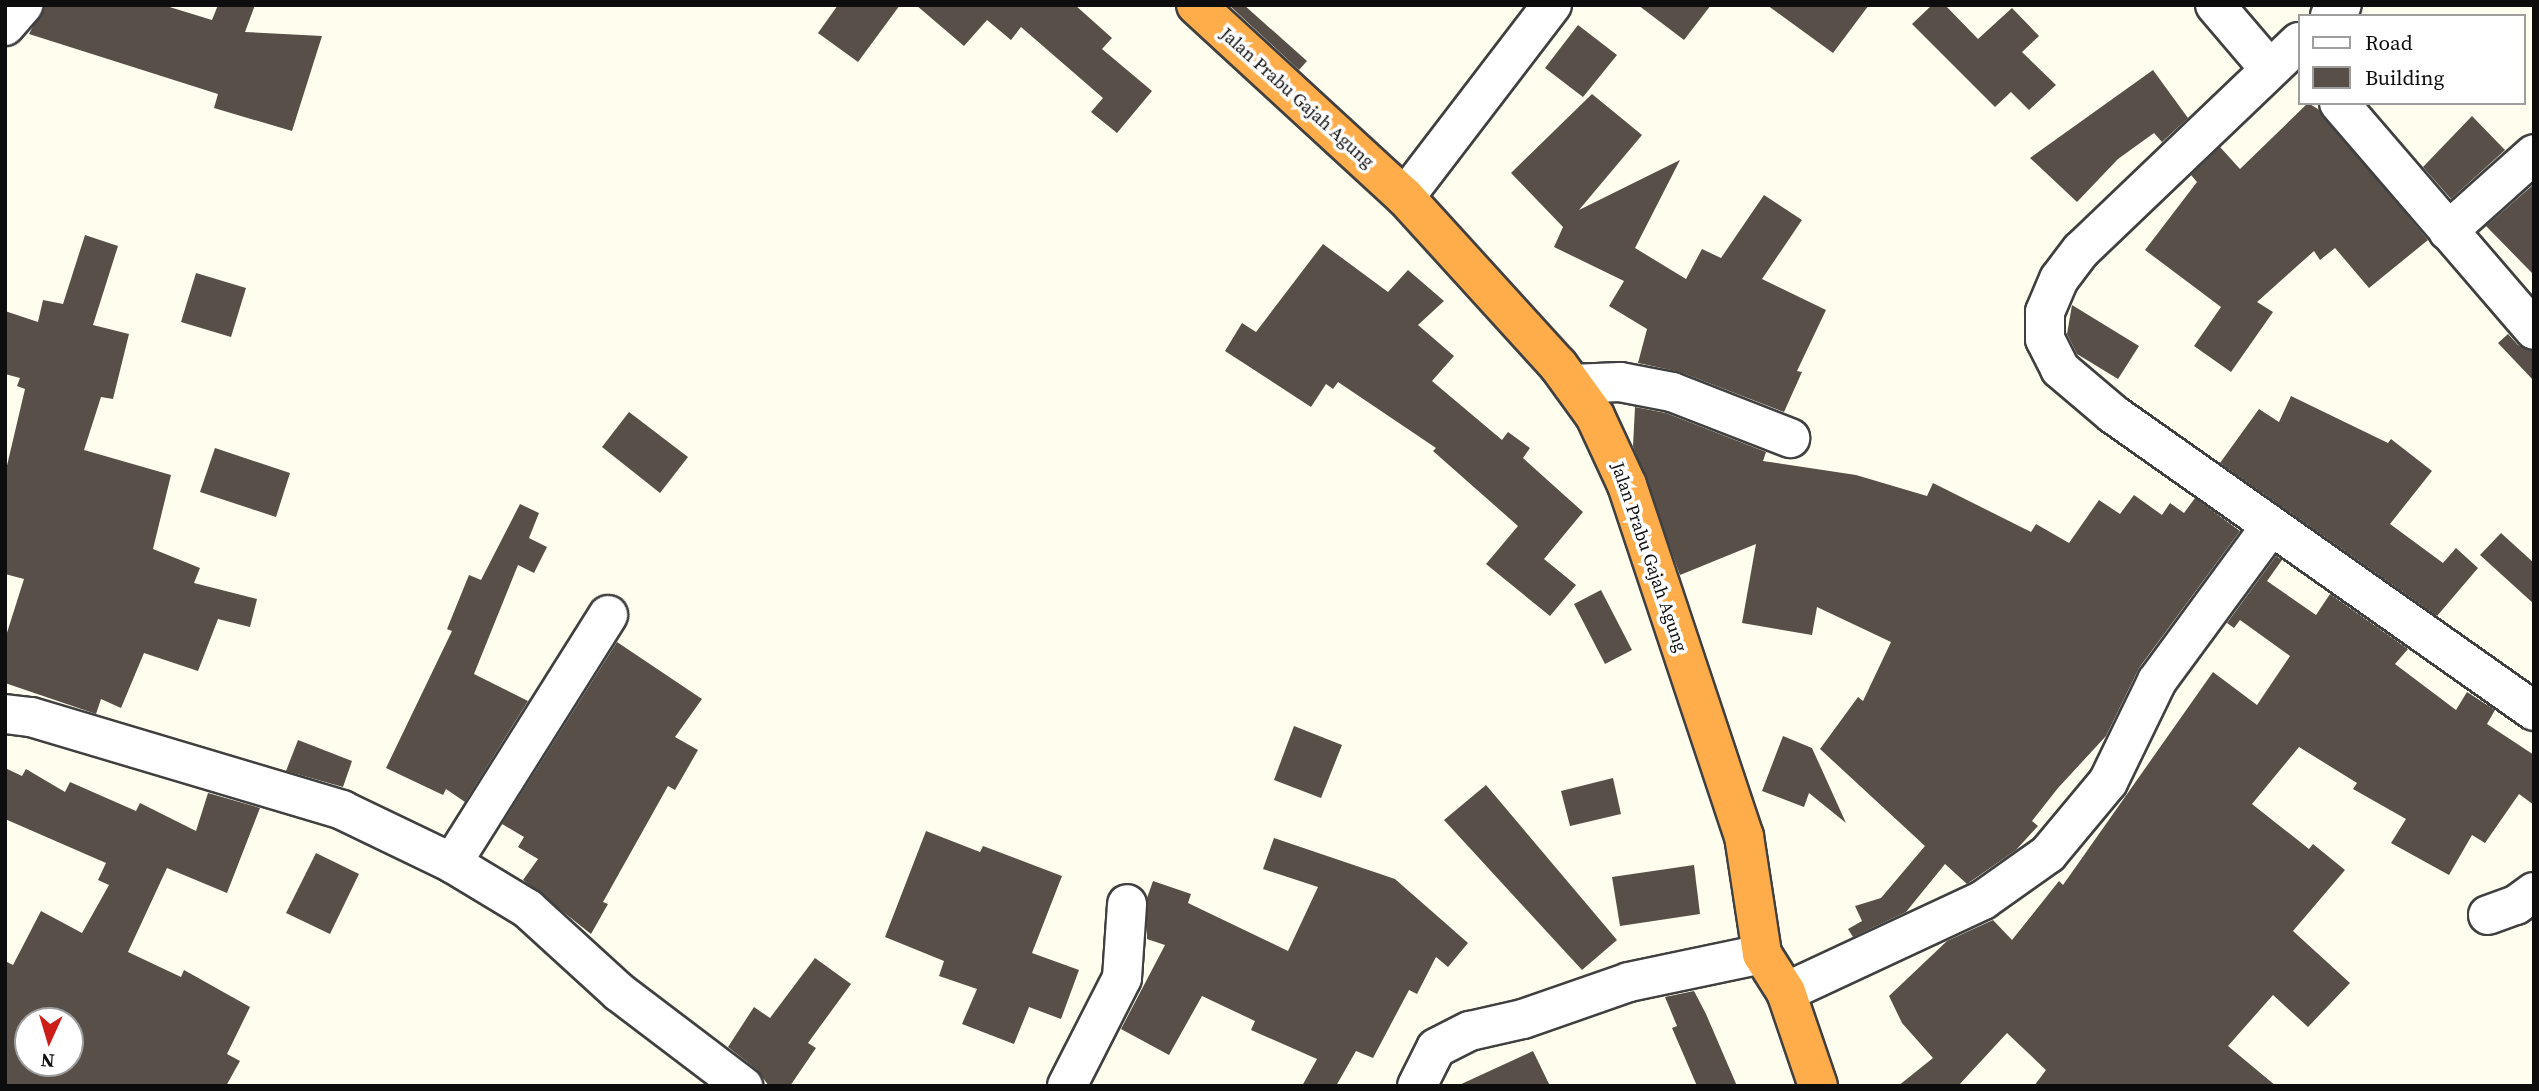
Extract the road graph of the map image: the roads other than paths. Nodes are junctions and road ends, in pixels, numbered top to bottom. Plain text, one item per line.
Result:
1 (23, 5) edge
2 (1196, 5) edge
3 (1552, 5) edge
4 (2215, 5) edge
5 (5, 26) edge
6 (2290, 54) edge
7 (2341, 105) edge
8 (2534, 154) edge
9 (1405, 197) junction
10 (2448, 231) junction
11 (2534, 330) edge
12 (1572, 384) junction
13 (1790, 438) dead end
14 (2271, 526) junction
15 (608, 615) dead end
16 (2534, 711) edge
17 (5, 714) edge
18 (452, 863) junction
19 (2534, 892) edge
20 (1127, 904) dead end
21 (2488, 915) dead end
22 (1762, 954) junction
23 (1786, 992) junction
24 (743, 1086) edge
25 (1067, 1086) edge
26 (1417, 1086) edge
27 (1818, 1086) edge

1 - 5 street
2 - 9 highway, Jalan Prabu Gajah Agung
3 - 9 street
4 - 6 street
6 - 14 street
7 - 10 street
8 - 10 street
9 - 12 highway, Jalan Prabu Gajah Agung
10 - 11 street
12 - 13 street
12 - 22 highway, Jalan Prabu Gajah Agung
14 - 16 street
14 - 23 street
15 - 18 street
17 - 18 street
18 - 24 street
19 - 21 street
20 - 25 street
22 - 23 highway, Jalan Prabu Gajah Agung
22 - 26 street
23 - 27 highway, Jalan Prabu Gajah Agung

